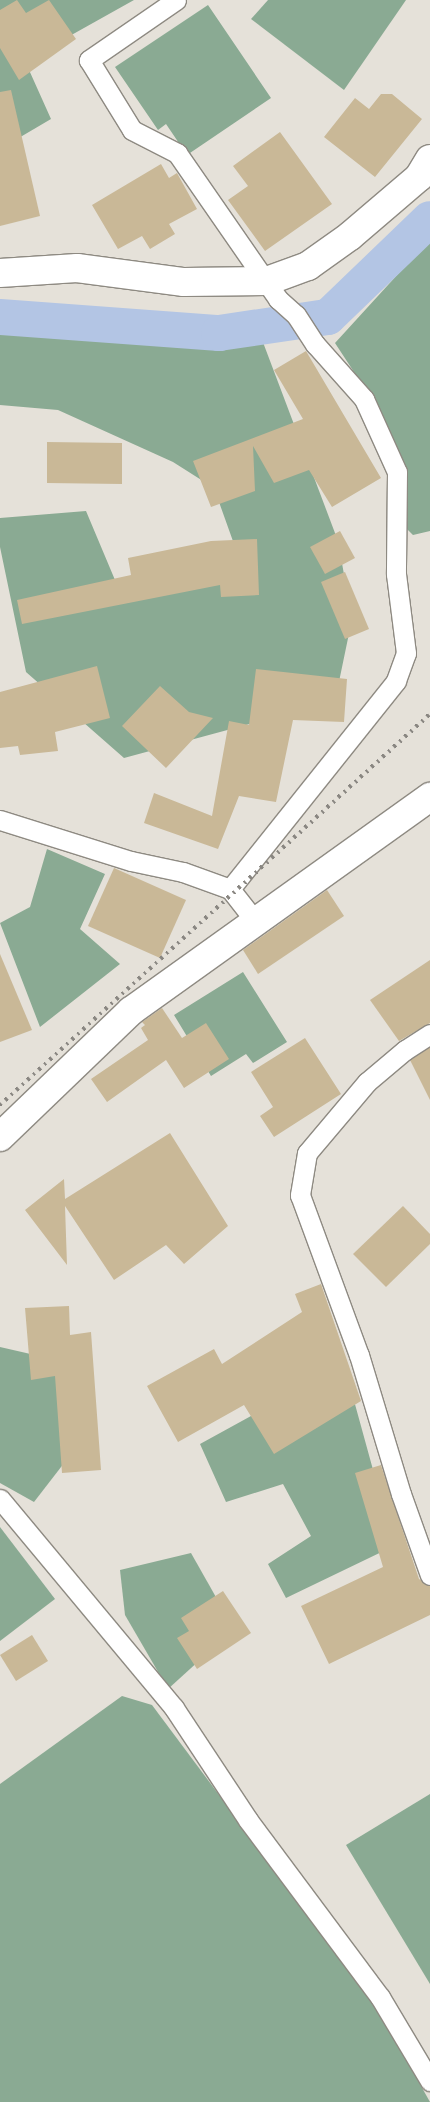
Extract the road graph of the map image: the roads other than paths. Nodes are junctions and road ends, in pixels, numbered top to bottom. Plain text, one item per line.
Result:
1 (176, 0) edge
2 (426, 174) edge
3 (0, 272) edge
4 (267, 281) junction
5 (430, 797) edge
6 (0, 820) edge
7 (230, 889) junction
8 (256, 922) junction
9 (430, 1034) edge
10 (0, 1136) edge
11 (0, 1499) edge
12 (430, 1575) edge
13 (430, 2081) edge

1 - 4 lane
2 - 4 street
3 - 4 street
4 - 7 lane
5 - 8 street
6 - 7 lane
7 - 8 lane
8 - 10 street
9 - 12 lane
11 - 13 lane

